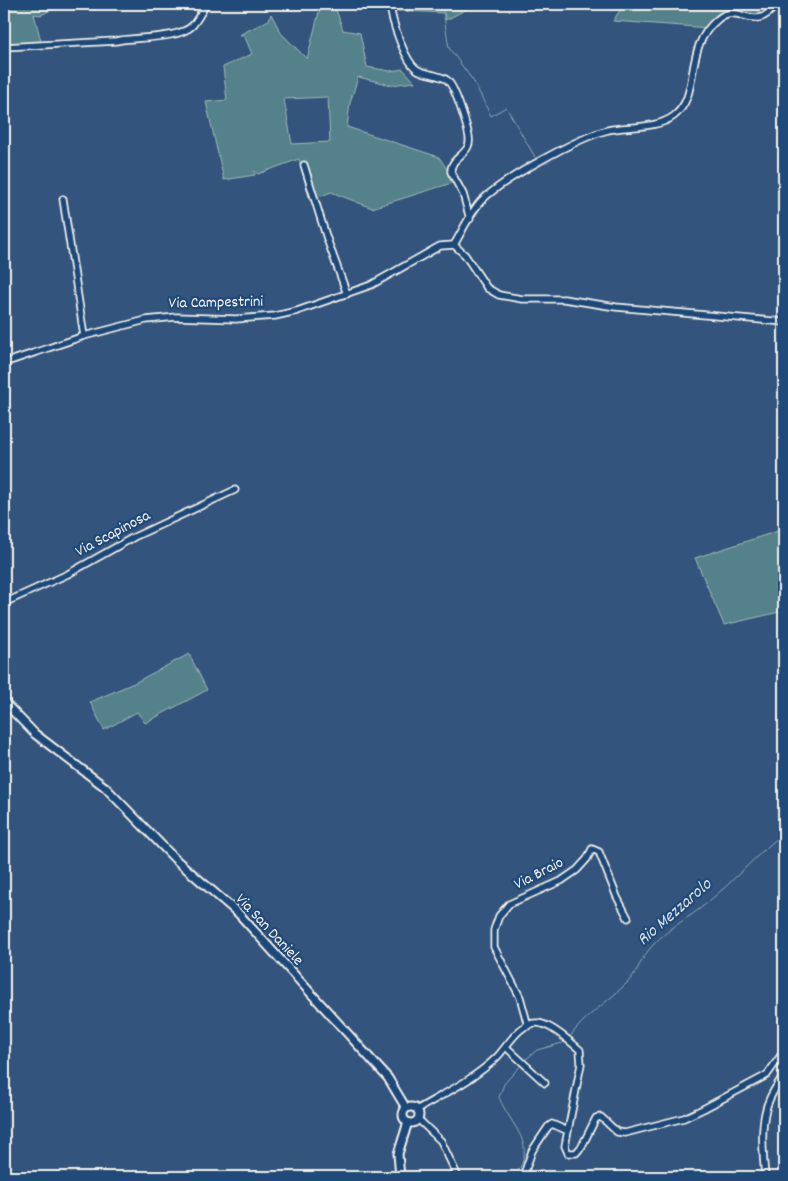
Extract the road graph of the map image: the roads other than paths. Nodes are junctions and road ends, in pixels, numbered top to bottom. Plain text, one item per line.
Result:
1 (207, 4) edge
2 (390, 4) edge
3 (776, 4) edge
4 (4, 47) edge
5 (304, 165) dead end
6 (63, 199) dead end
7 (470, 219) junction
8 (454, 245) junction
9 (348, 294) junction
10 (784, 322) edge
11 (84, 336) junction
12 (4, 363) edge
13 (235, 490) dead end
14 (4, 603) edge
15 (4, 702) edge
16 (628, 918) dead end
17 (528, 1026) junction
18 (506, 1048) junction
19 (784, 1051) edge
20 (784, 1074) edge
21 (544, 1083) dead end
22 (406, 1108) junction
23 (418, 1109) junction
24 (418, 1119) junction
25 (408, 1122) junction
26 (568, 1131) junction
27 (541, 1174) dead end
28 (400, 1177) edge
29 (458, 1177) edge
30 (524, 1177) edge
31 (534, 1177) edge
32 (765, 1177) edge

1 - 4 street
2 - 7 street
3 - 7 street
5 - 9 street
6 - 11 street
7 - 8 street
8 - 9 street, Via Campestrini
8 - 10 street
9 - 11 street, Via Campestrini
11 - 12 street, Via Campestrini
13 - 14 street, Via Scapinosa
15 - 22 street, Via San Daniele
16 - 17 street, Via Braio
17 - 18 street
17 - 26 street
18 - 21 street
18 - 23 street
19 - 26 street
20 - 32 street
22 - 23 street
22 - 25 street
23 - 24 street
24 - 25 street
24 - 29 street
25 - 28 street
26 - 30 street
27 - 31 street

